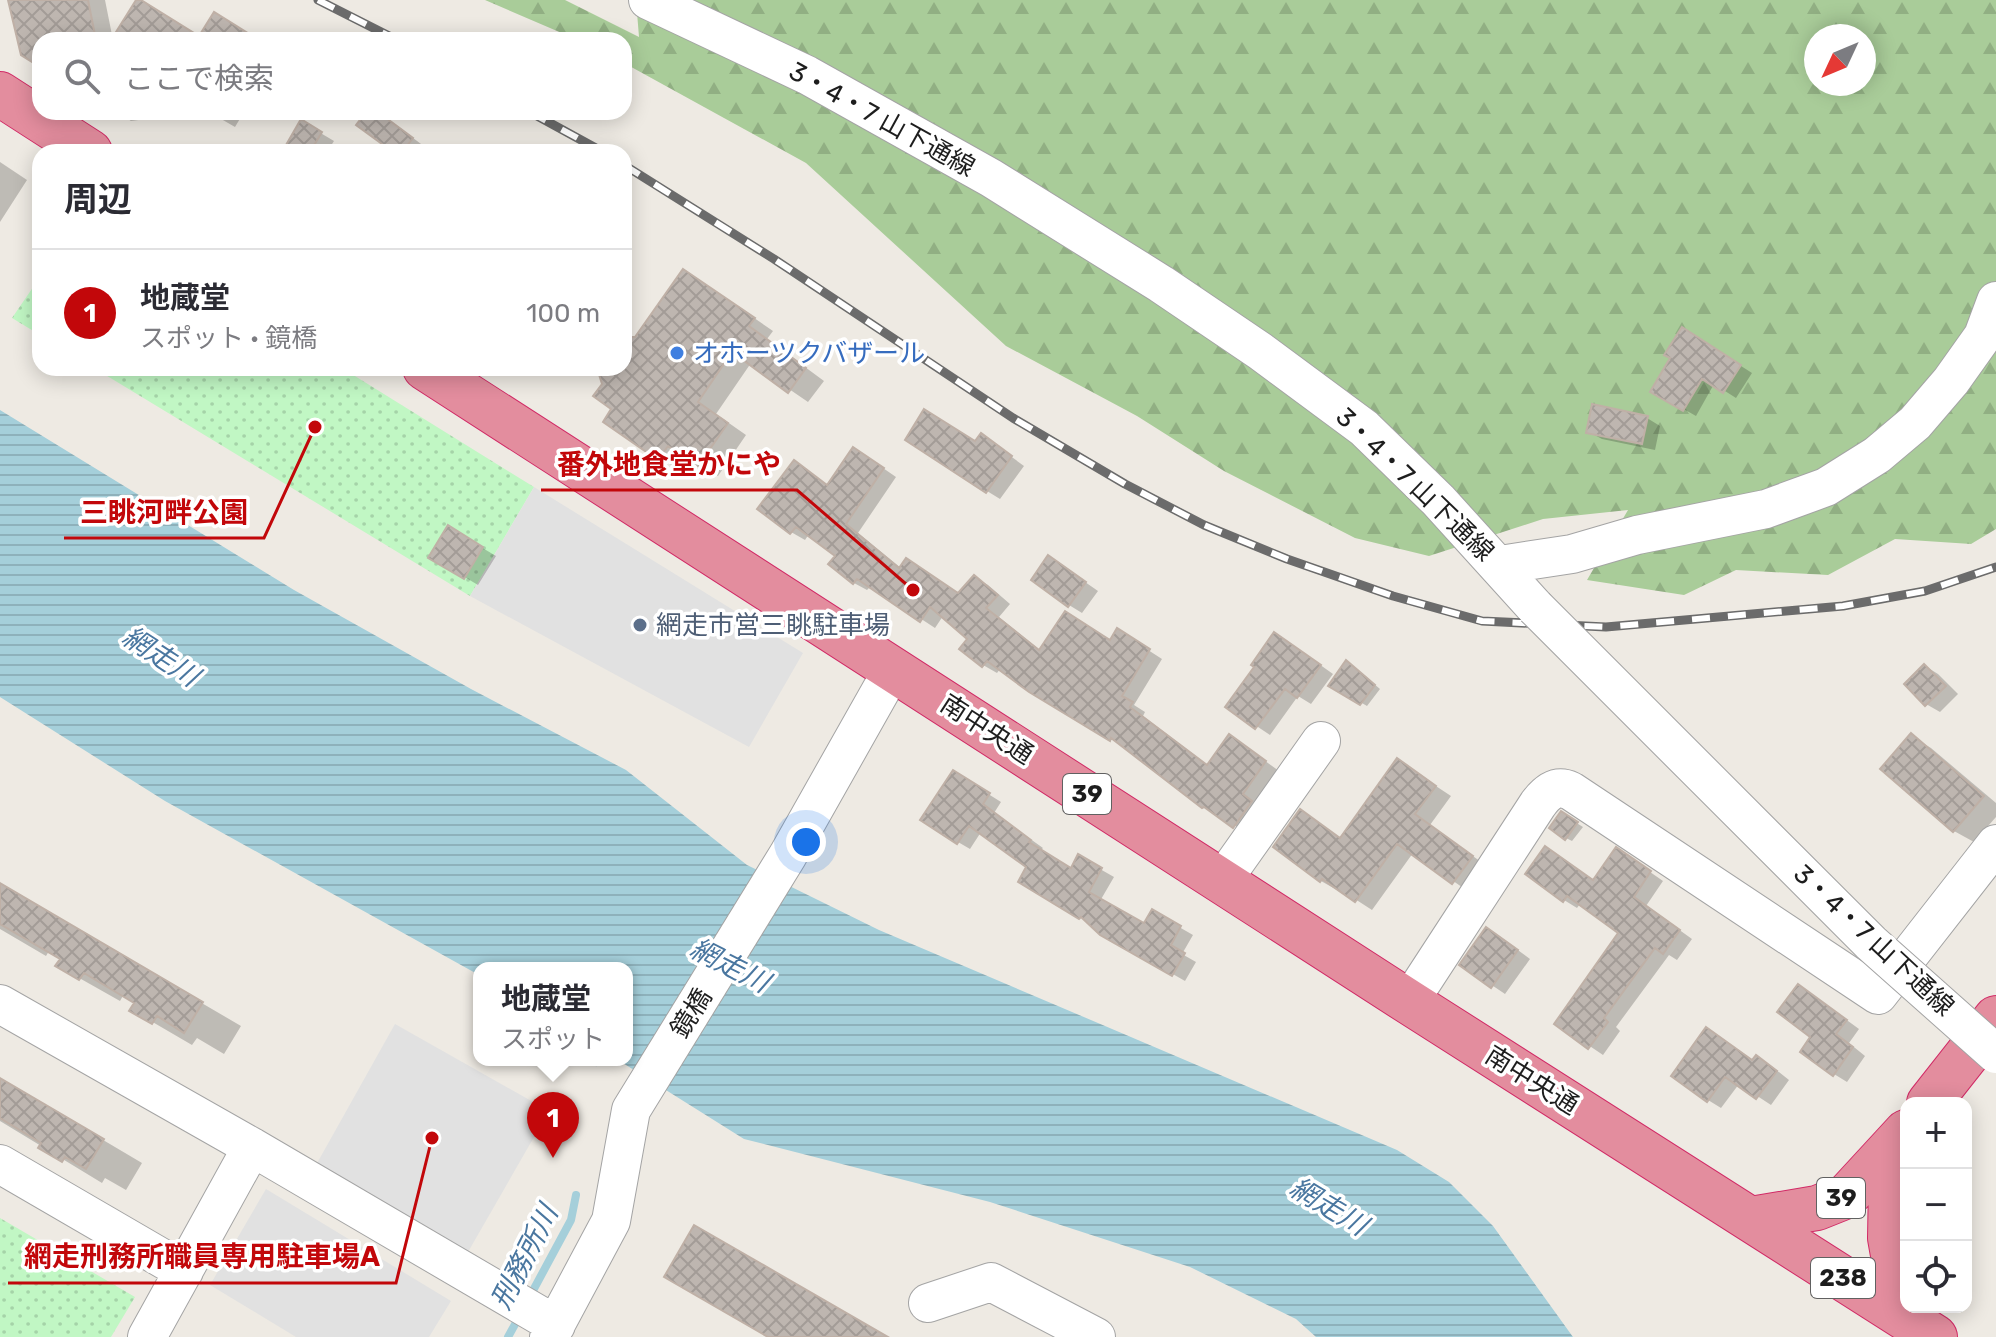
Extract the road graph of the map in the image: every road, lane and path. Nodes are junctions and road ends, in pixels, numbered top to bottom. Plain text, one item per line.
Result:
1 (648, 0) edge
2 (0, 94) edge
3 (32, 115) edge
4 (40, 120) edge
5 (78, 144) edge
6 (1996, 301) edge
7 (437, 376) edge
8 (1500, 565) junction
9 (893, 669) junction
10 (1321, 741) dead end
11 (1996, 844) edge
12 (1222, 881) junction
13 (1409, 1002) junction
14 (0, 1004) edge
15 (1996, 1018) edge
16 (1996, 1054) edge
17 (1934, 1097) edge
18 (1900, 1139) edge
19 (1900, 1142) edge
20 (252, 1147) junction
21 (0, 1164) edge
22 (1751, 1219) junction
23 (184, 1271) junction
24 (928, 1303) dead end
25 (539, 1319) edge
26 (1919, 1327) edge
27 (147, 1337) edge
28 (1096, 1337) edge

1 - 8 street, 3・4・7 山下通線
2 - 3 highway
4 - 5 highway
6 - 8 street
7 - 9 highway, 南中央通 / 39
8 - 16 street, 3・4・7 山下通線, bridge
9 - 12 highway, 南中央通 / 39
9 - 25 street, 鏡橋
10 - 12 street
11 - 13 street
12 - 13 highway, 南中央通 / 39
13 - 22 highway, 南中央通 / 39
14 - 20 street
15 - 17 highway
18 - 22 highway, 39
19 - 26 highway
20 - 23 street
20 - 25 street
21 - 23 street
22 - 26 highway, 238
23 - 27 street
24 - 28 street

